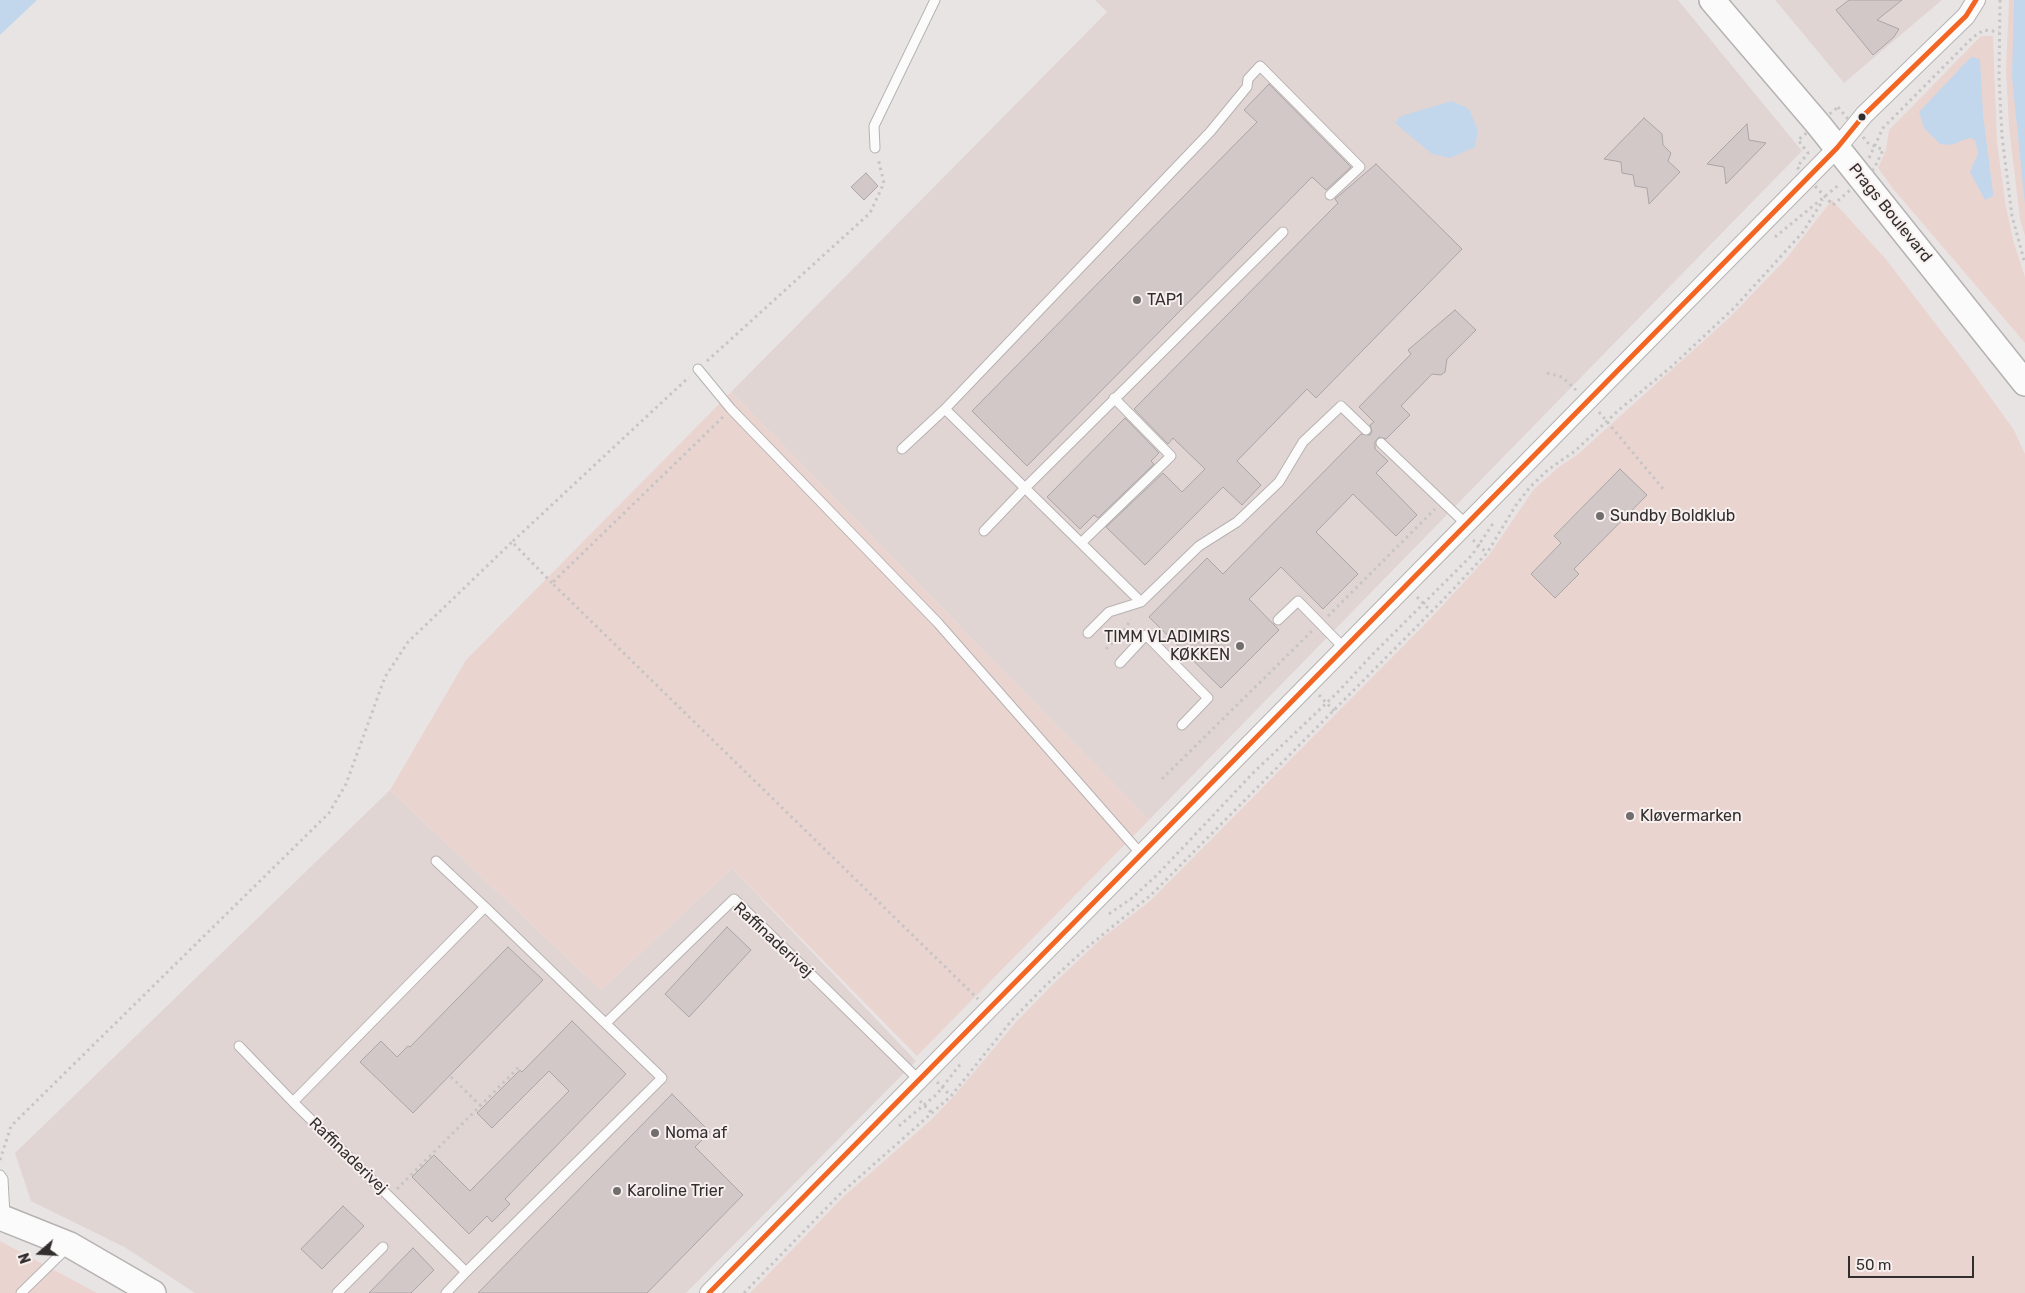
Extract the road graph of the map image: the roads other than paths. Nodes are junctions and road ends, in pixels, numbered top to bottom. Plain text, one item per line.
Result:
1 (935, 0) edge
2 (1712, 0) edge
3 (1971, 3) edge
4 (875, 148) road end
5 (1837, 148) junction
6 (1330, 195) dead end
7 (1283, 232) dead end
8 (698, 369) road end
9 (2025, 383) edge
10 (1114, 398) junction
11 (945, 409) junction
12 (1366, 430) dead end
13 (1380, 443) dead end
14 (902, 449) dead end
15 (1025, 488) junction
16 (1466, 524) junction
17 (984, 530) dead end
18 (1081, 543) junction
19 (1142, 602) junction
20 (1278, 620) dead end
21 (1088, 632) dead end
22 (1344, 648) junction
23 (1120, 662) dead end
24 (1182, 725) dead end
25 (1141, 854) junction
26 (436, 861) dead end
27 (485, 907) junction
28 (606, 1023) junction
29 (239, 1046) dead end
30 (919, 1080) junction
31 (293, 1102) junction
32 (0, 1175) edge
33 (2, 1217) edge
34 (70, 1245) junction
35 (383, 1247) dead end
36 (466, 1272) junction
37 (21, 1293) edge
38 (152, 1293) edge
39 (337, 1293) edge
40 (446, 1293) edge
41 (709, 1293) edge

1 - 4 lane
2 - 5 street, Prags Boulevard
3 - 5 street
5 - 9 street, Prags Boulevard
5 - 16 street
6 - 11 lane
7 - 10 lane
8 - 25 lane
10 - 15 lane
10 - 18 lane
11 - 14 lane
11 - 15 lane
12 - 19 lane
13 - 16 lane
15 - 17 lane
15 - 18 lane
16 - 22 street
18 - 19 lane
19 - 21 lane
20 - 22 lane
22 - 25 street
23 - 24 lane
25 - 30 street
26 - 27 lane
27 - 28 lane
27 - 31 lane
28 - 30 lane, Raffinaderivej
28 - 36 lane
29 - 31 lane, Raffinaderivej
30 - 41 street
31 - 36 lane, Raffinaderivej
32 - 33 lane
33 - 34 street
34 - 37 lane
34 - 38 street
35 - 39 lane
36 - 40 lane

